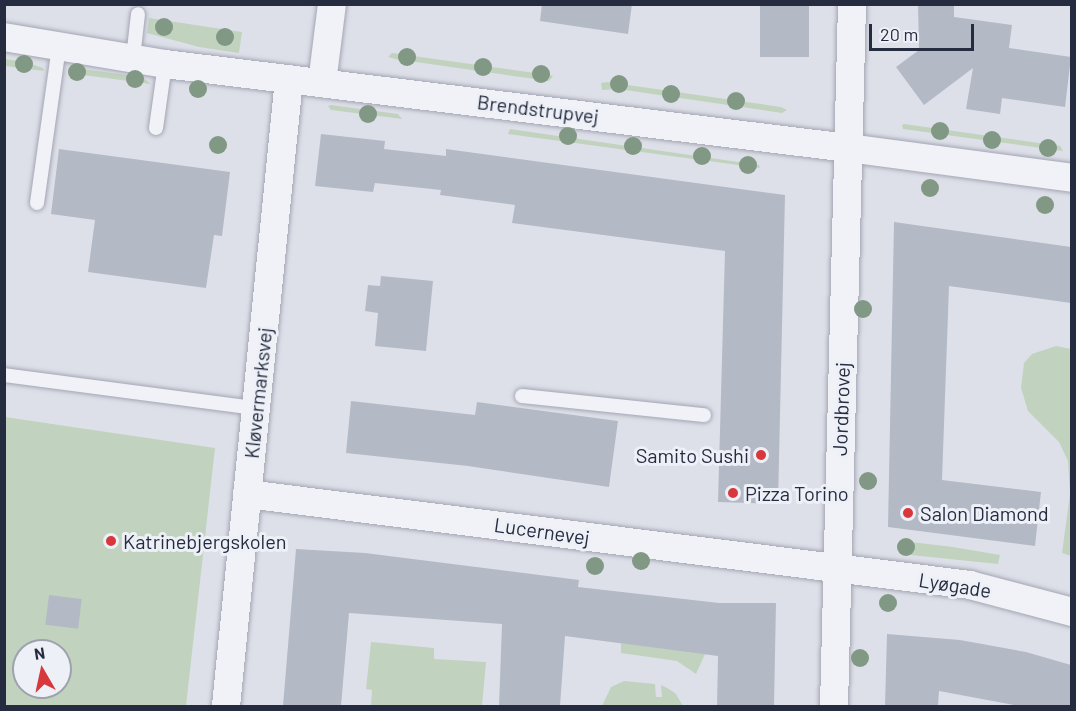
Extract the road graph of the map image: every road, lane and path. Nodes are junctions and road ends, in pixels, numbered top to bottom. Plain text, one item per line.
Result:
1 (332, 4) edge
2 (852, 4) edge
3 (138, 14) dead end
4 (4, 37) edge
5 (59, 46) junction
6 (133, 58) junction
7 (165, 64) junction
8 (290, 79) junction
9 (322, 83) junction
10 (156, 128) dead end
11 (848, 148) junction
12 (1071, 178) edge
13 (37, 203) dead end
14 (4, 375) edge
15 (522, 396) dead end
16 (256, 408) junction
17 (704, 415) dead end
18 (247, 494) junction
19 (836, 569) junction
20 (1071, 612) edge
21 (226, 706) edge
22 (834, 706) edge

1 - 9 street
2 - 11 street, Jordbrovej
3 - 6 lane
4 - 5 street, Brendstrupvej
5 - 6 street, Brendstrupvej
5 - 13 lane
6 - 7 street, Brendstrupvej
7 - 8 street, Brendstrupvej
7 - 10 lane
8 - 9 street, Brendstrupvej
8 - 16 street, Kløvermarksvej
9 - 11 street, Brendstrupvej
11 - 12 street, Brendstrupvej
11 - 19 street, Jordbrovej
14 - 16 lane
15 - 17 lane
16 - 18 street, Kløvermarksvej
18 - 19 street, Lucernevej
18 - 21 street, Kløvermarksvej
19 - 20 street, Lyøgade
19 - 22 street, Jordbrovej

